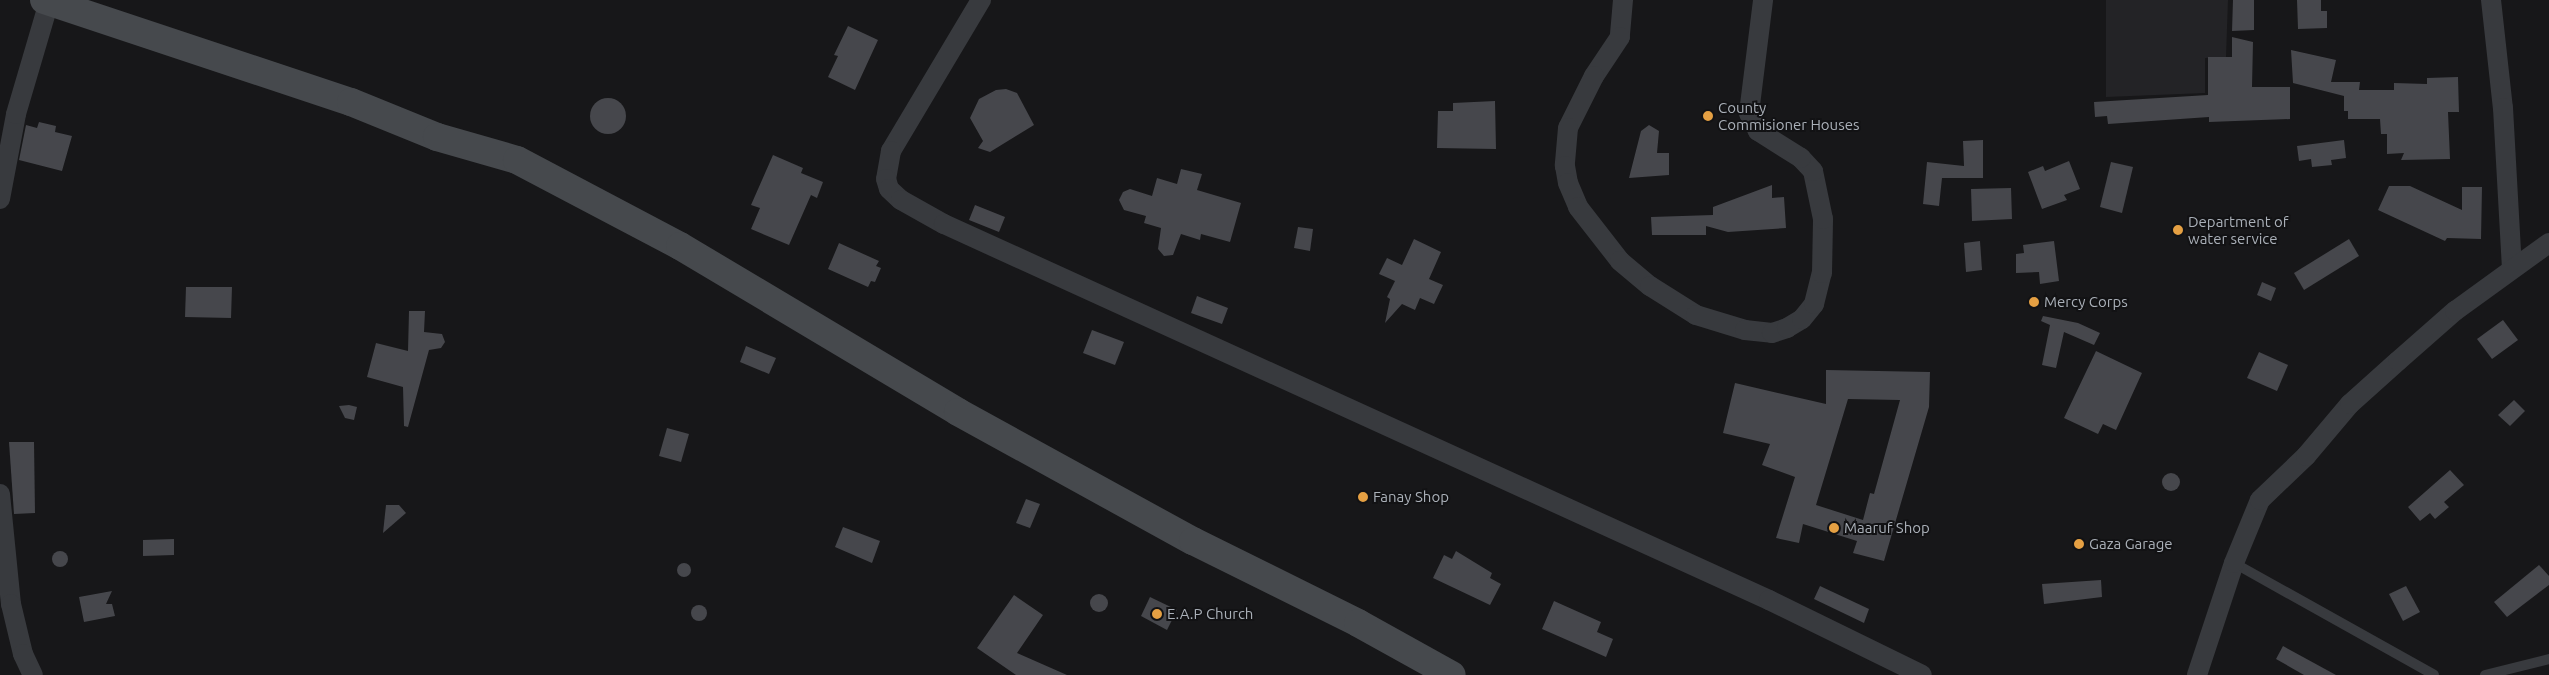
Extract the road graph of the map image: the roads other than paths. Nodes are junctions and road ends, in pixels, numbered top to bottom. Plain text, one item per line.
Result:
1 (981, 0) edge
2 (1623, 0) edge
3 (1763, 0) edge
4 (2491, 0) edge
5 (47, 1) edge
6 (0, 199) edge
7 (2549, 243) edge
8 (2512, 269) junction
9 (0, 494) edge
10 (2234, 563) junction
11 (2549, 659) edge
12 (33, 675) edge
13 (1452, 675) edge
14 (1922, 675) edge
15 (2197, 675) edge
16 (2434, 675) edge
17 (2485, 675) edge

1 - 14 street
2 - 3 street
4 - 8 street
5 - 6 street
5 - 13 street
7 - 8 street
8 - 10 street
9 - 12 street
10 - 15 street
10 - 16 lane
11 - 17 lane

